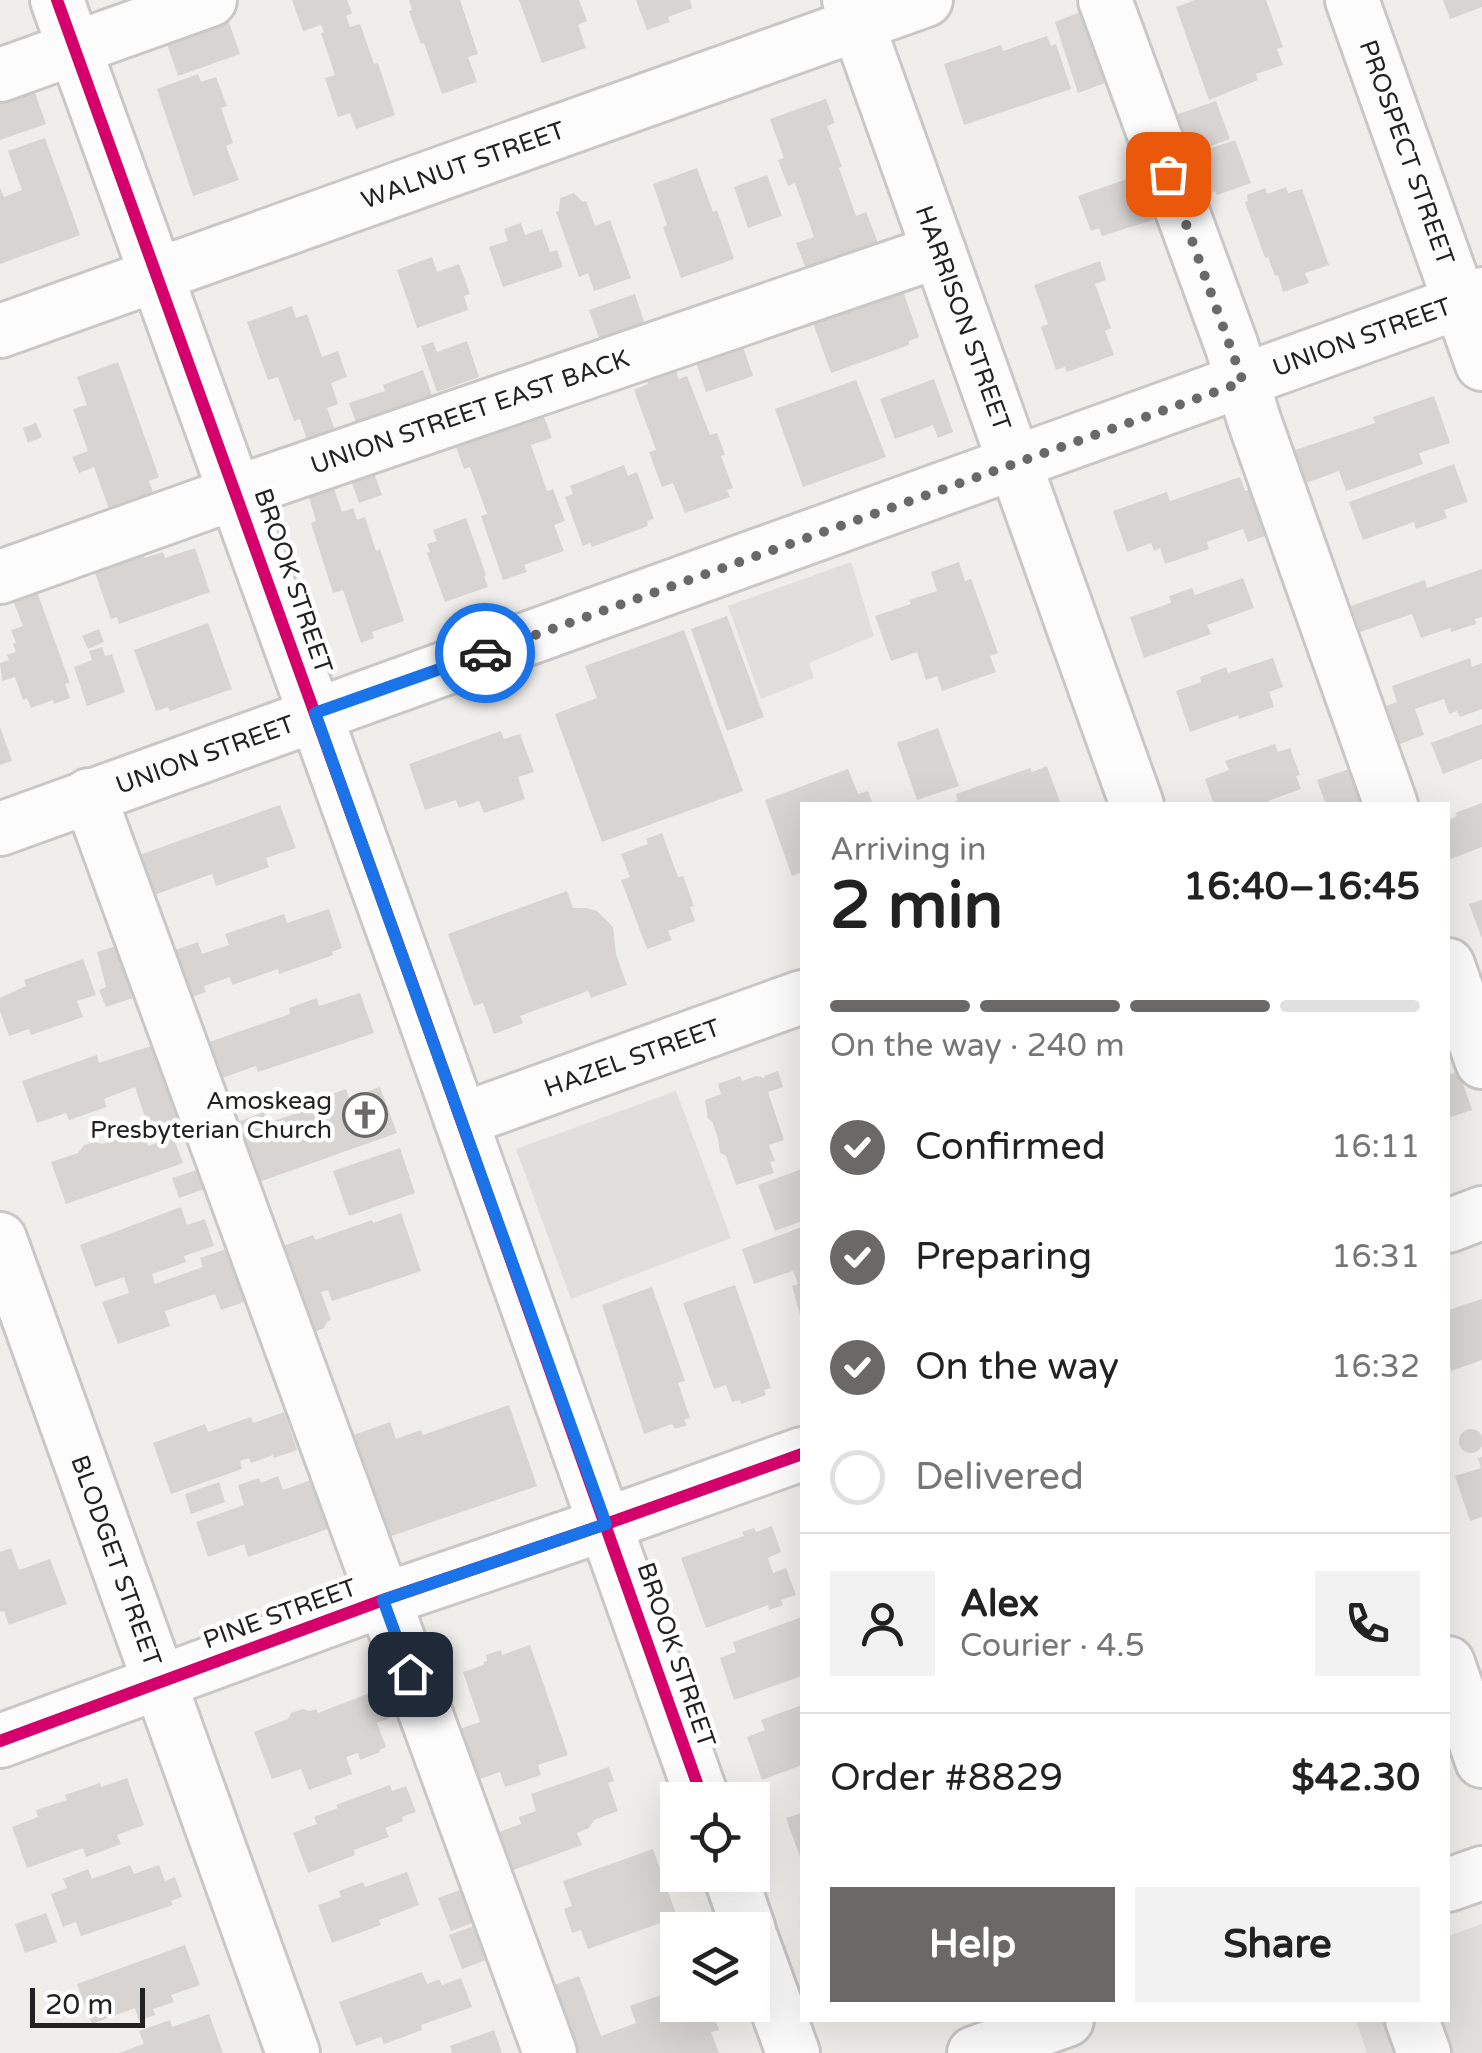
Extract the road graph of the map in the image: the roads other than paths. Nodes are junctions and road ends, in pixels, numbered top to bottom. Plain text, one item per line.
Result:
1 (57, 0) edge
2 (210, 0) edge
3 (926, 0) edge
4 (1105, 0) edge
5 (1352, 0) edge
6 (853, 12) edge
7 (75, 48) junction
8 (0, 74) edge
9 (938, 251) junction
10 (157, 275) junction
11 (1471, 298) edge
12 (0, 331) edge
13 (1482, 364) edge
14 (1243, 382) junction
15 (1015, 463) junction
16 (238, 492) junction
17 (0, 577) edge
18 (315, 713) junction
19 (89, 796) junction
20 (1136, 802) edge
21 (1390, 802) edge
22 (0, 829) edge
23 (1450, 971) edge
24 (800, 998) edge
25 (1482, 1062) edge
26 (461, 1120) junction
27 (1482, 1213) edge
28 (1450, 1225) edge
29 (0, 1240) edge
30 (800, 1455) edge
31 (606, 1524) junction
32 (383, 1600) junction
33 (1450, 1668) edge
34 (159, 1683) junction
35 (0, 1740) edge
36 (1482, 1761) edge
37 (697, 1782) edge
38 (1482, 1873) edge
39 (1450, 1884) edge
40 (770, 1990) edge
41 (1061, 2022) edge
42 (1413, 2022) edge
43 (292, 2053) edge
44 (550, 2053) edge
45 (793, 2053) edge
46 (974, 2053) edge
47 (1424, 2053) edge

1 - 7 street, BROOK STREET
2 - 7 street
3 - 6 street, WALNUT STREET
4 - 14 street
5 - 11 street, PROSPECT STREET
6 - 9 street, HARRISON STREET
6 - 10 street, WALNUT STREET
7 - 8 street
7 - 10 street, BROOK STREET
9 - 15 street, HARRISON STREET
9 - 16 street, UNION STREET EAST BACK
10 - 12 street, WALNUT STREET
10 - 16 street, BROOK STREET
11 - 13 street, PROSPECT STREET
11 - 14 street, UNION STREET
14 - 15 street, UNION STREET
14 - 21 street
15 - 18 street, UNION STREET
15 - 20 street, HARRISON STREET
16 - 17 street, UNION STREET EAST BACK
16 - 18 street, BROOK STREET
18 - 19 street, UNION STREET
18 - 26 street, BROOK STREET
19 - 22 street, UNION STREET
19 - 32 street
23 - 25 street
24 - 26 street, HAZEL STREET
26 - 31 street, BROOK STREET
27 - 28 street
29 - 34 street, BLODGET STREET
30 - 31 street, PINE STREET
31 - 32 street, PINE STREET
31 - 37 street, BROOK STREET
32 - 34 street, PINE STREET
32 - 44 street
33 - 36 street
34 - 35 street, PINE STREET
34 - 43 street, BLODGET STREET
38 - 39 street
40 - 45 street
41 - 46 street
42 - 47 street

